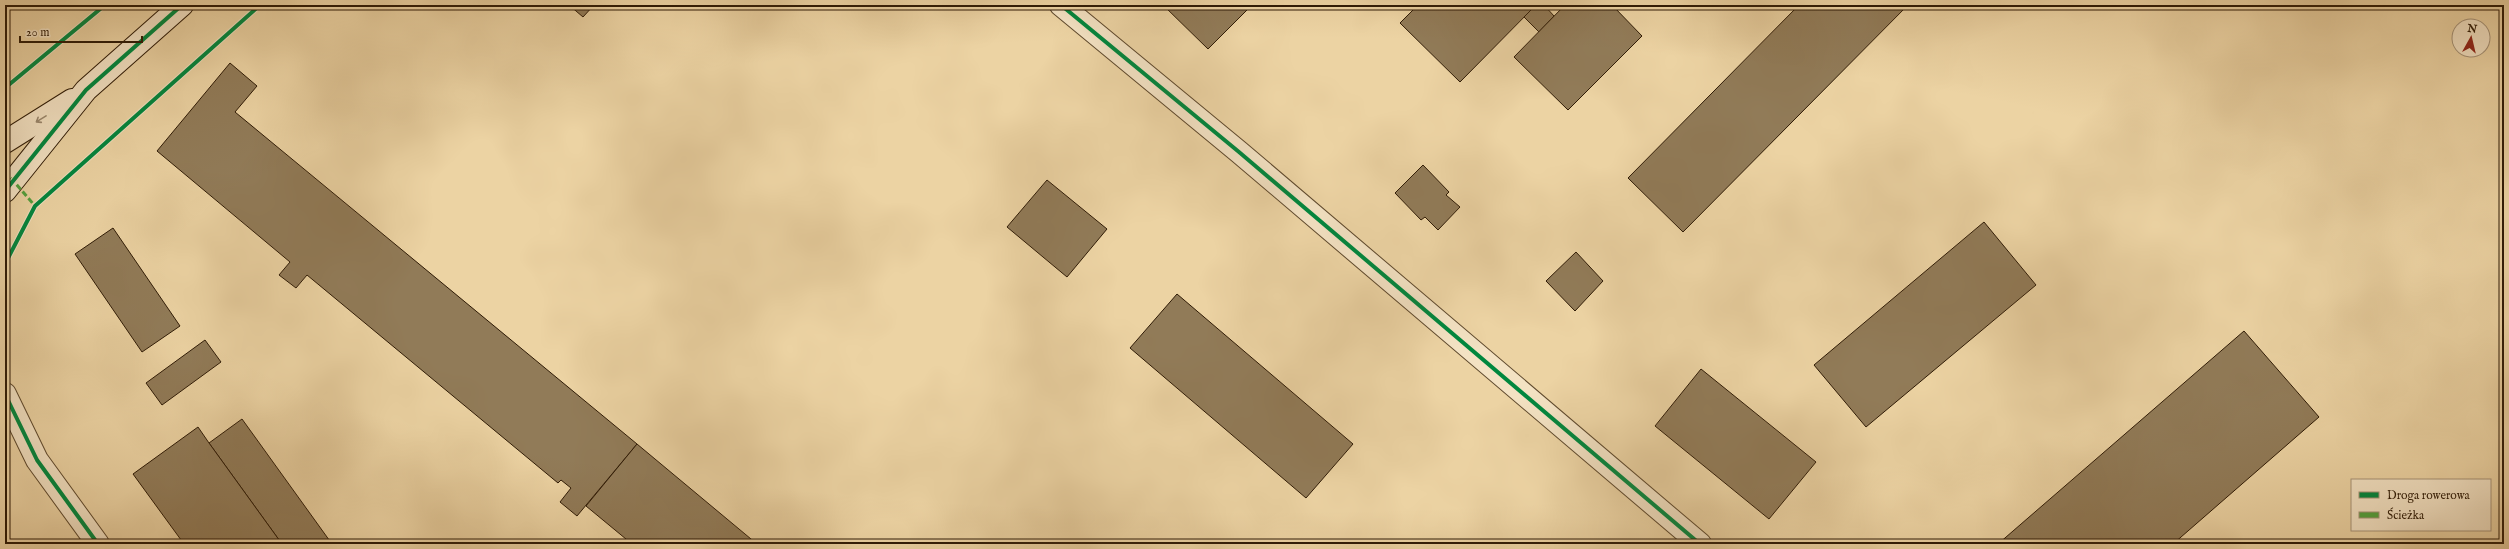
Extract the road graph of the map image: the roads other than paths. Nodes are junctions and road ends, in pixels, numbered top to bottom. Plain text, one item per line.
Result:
1 (182, 5) edge
2 (1061, 5) edge
3 (86, 90) junction
4 (5, 142) edge
5 (5, 191) edge
6 (5, 394) edge
7 (5, 429) edge
8 (37, 460) junction
9 (98, 544) edge
10 (1700, 544) edge

1 - 3 street
2 - 10 street
3 -> 4 street
3 - 5 street
6 - 8 street
7 - 8 street
8 - 9 street

